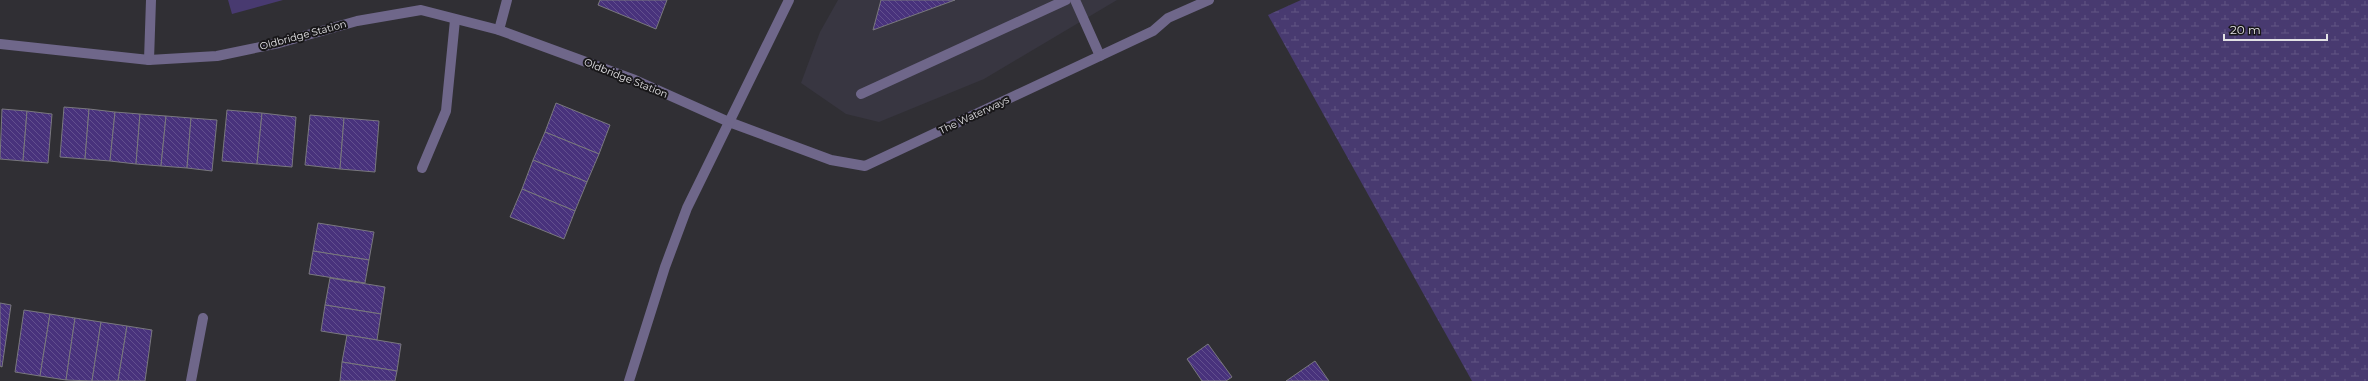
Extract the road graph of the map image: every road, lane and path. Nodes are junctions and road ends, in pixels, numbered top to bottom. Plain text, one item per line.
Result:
1 (151, 0) edge
2 (507, 0) edge
3 (789, 0) edge
4 (1066, 0) edge
5 (1076, 0) edge
6 (1209, 0) edge
7 (455, 20) junction
8 (498, 30) junction
9 (0, 44) edge
10 (1100, 56) junction
11 (149, 60) junction
12 (861, 94) dead end
13 (729, 122) junction
14 (422, 168) dead end
15 (203, 318) dead end
16 (191, 381) edge
17 (629, 381) edge

1 - 11 street
2 - 8 street
3 - 13 street
4 - 12 street
5 - 10 street
6 - 10 street, The Waterways
7 - 8 street, Oldbridge Station
7 - 11 street, Oldbridge Station
7 - 14 street
8 - 13 street, Oldbridge Station
9 - 11 street, Oldbridge Station
10 - 13 street, The Waterways
13 - 17 street
15 - 16 street

